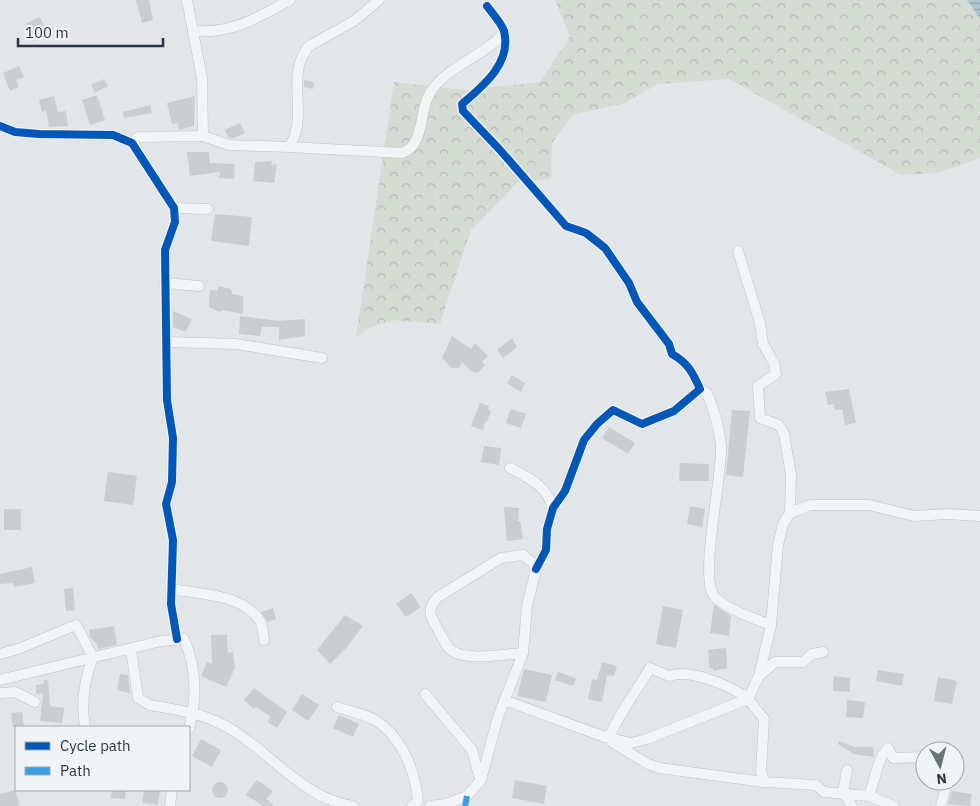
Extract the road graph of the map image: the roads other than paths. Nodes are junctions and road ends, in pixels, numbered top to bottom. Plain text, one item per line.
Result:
1 (187, 0) edge
2 (290, 0) edge
3 (379, 0) edge
4 (486, 6) dead end
5 (193, 31) junction
6 (504, 32) junction
7 (0, 126) edge
8 (203, 136) junction
9 (132, 143) junction
10 (289, 147) junction
11 (174, 208) junction
12 (208, 209) dead end
13 (738, 251) dead end
14 (165, 283) junction
15 (199, 286) dead end
16 (168, 342) junction
17 (322, 358) dead end
18 (700, 389) junction
19 (510, 468) dead end
20 (553, 508) junction
21 (790, 513) junction
22 (980, 516) edge
23 (536, 570) junction
24 (171, 589) junction
25 (771, 625) junction
26 (177, 639) junction
27 (264, 640) dead end
28 (131, 649) junction
29 (823, 652) dead end
30 (523, 653) junction
31 (0, 654) edge
32 (93, 657) junction
33 (759, 676) junction
34 (0, 680) edge
35 (0, 693) edge
36 (425, 694) dead end
37 (748, 699) junction
38 (504, 700) junction
39 (35, 702) dead end
40 (338, 707) dead end
41 (194, 712) junction
42 (85, 726) edge
43 (190, 726) edge
44 (605, 737) junction
45 (915, 757) edge
46 (847, 770) dead end
47 (480, 780) junction
48 (764, 782) junction
49 (172, 791) edge
50 (945, 791) edge
51 (843, 792) junction
52 (869, 796) junction
53 (170, 806) edge
54 (353, 806) edge
55 (412, 806) edge
56 (430, 806) edge
57 (852, 806) edge
58 (894, 806) edge
59 (941, 806) edge

1 - 5 street
2 - 5 street
3 - 10 street
4 - 6 street
5 - 8 street
6 - 10 street
6 - 18 street
7 - 9 street
8 - 9 street
8 - 10 street
9 - 11 street
11 - 12 street
11 - 14 street
13 - 21 street
14 - 15 street
14 - 16 street
16 - 17 street
16 - 24 street
18 - 20 street
18 - 25 street
19 - 20 street
20 - 23 street
21 - 22 street
21 - 25 street
23 - 30 street
23 - 30 street
24 - 26 street
24 - 27 street
25 - 33 street
26 - 28 street
26 - 41 street
28 - 32 street
28 - 41 street
29 - 33 street
30 - 38 street
31 - 32 street
32 - 34 street
32 - 42 street
33 - 37 street
35 - 39 street
36 - 47 street
37 - 44 street
37 - 44 street
37 - 48 street
38 - 44 street
38 - 47 street
40 - 55 street
41 - 43 street
41 - 54 street
44 - 48 street
45 - 52 street
46 - 51 street
47 - 56 street
48 - 51 street
49 - 53 street
50 - 59 street
51 - 52 street
51 - 57 street
52 - 58 street

